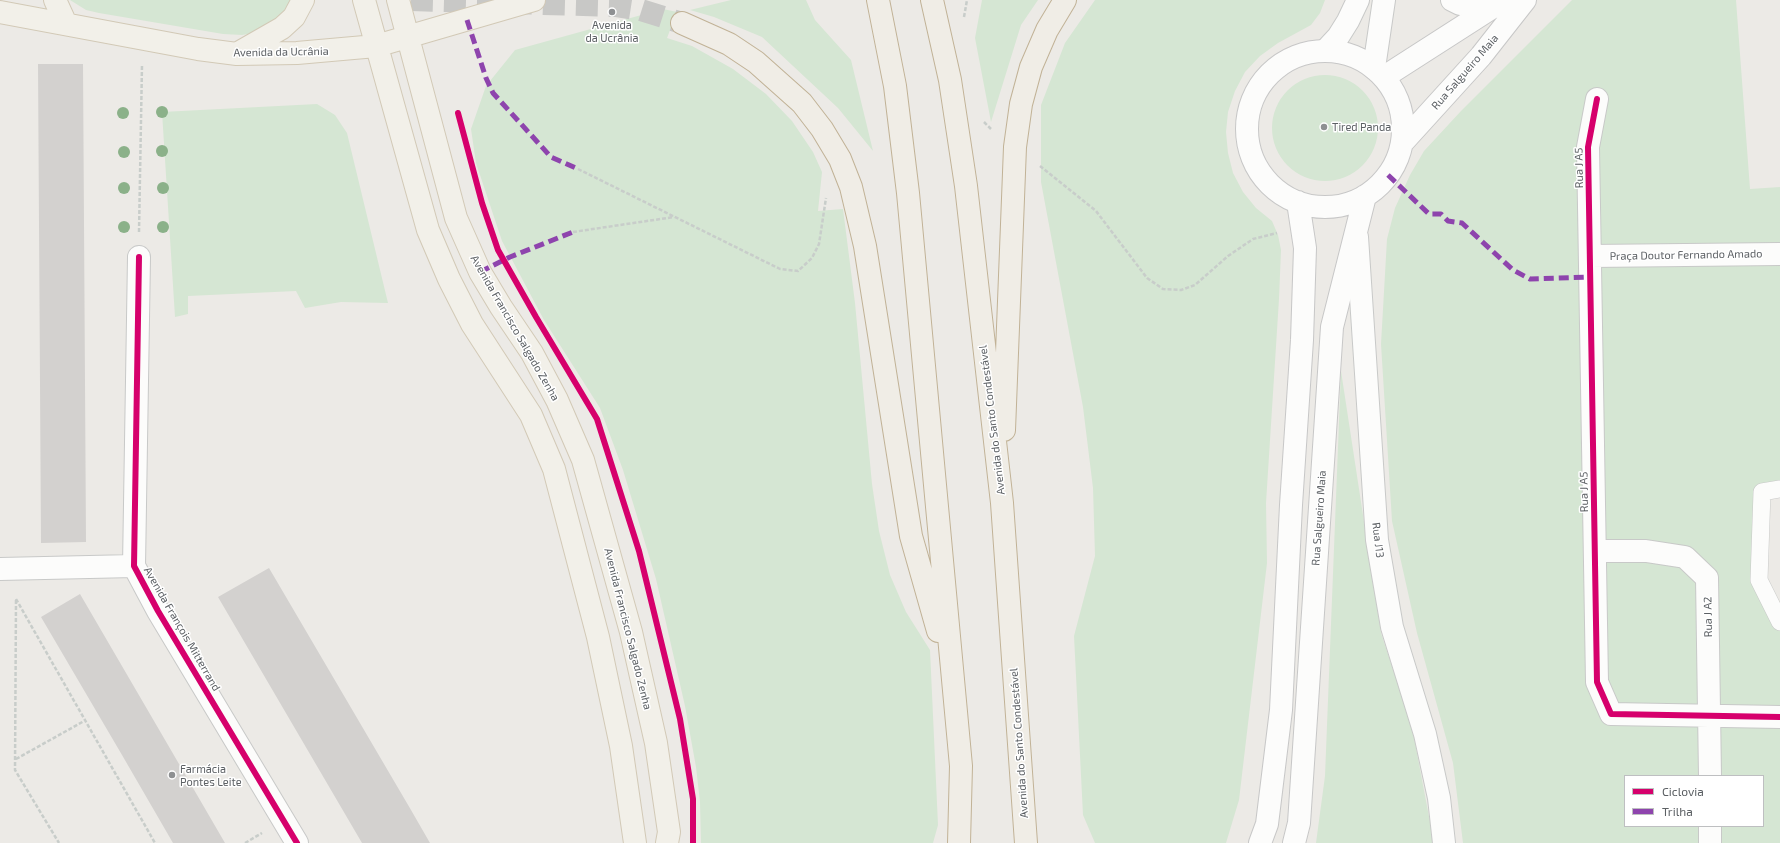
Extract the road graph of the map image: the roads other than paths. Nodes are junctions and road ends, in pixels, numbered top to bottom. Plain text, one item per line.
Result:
1 (55, 0) edge
2 (302, 0) edge
3 (364, 0) edge
4 (398, 0) edge
5 (534, 0) edge
6 (878, 0) edge
7 (932, 0) edge
8 (1064, 0) edge
9 (1358, 0) edge
10 (1384, 0) edge
11 (1452, 0) edge
12 (1525, 0) edge
13 (1502, 1) edge
14 (1, 13) edge
15 (682, 23) tunnel mouth
16 (66, 24) junction
17 (408, 38) junction
18 (376, 46) junction
19 (1325, 51) junction
20 (237, 54) junction
21 (1379, 73) junction
22 (1597, 99) dead end
23 (1402, 142) junction
24 (1365, 196) junction
25 (1298, 202) junction
26 (1356, 230) junction
27 (1780, 254) edge
28 (1591, 256) junction
29 (139, 257) road end
30 (1780, 489) edge
31 (1002, 503) junction
32 (1595, 551) junction
33 (134, 566) junction
34 (0, 568) edge
35 (1780, 622) edge
36 (952, 681) junction
37 (1710, 716) junction
38 (1780, 718) edge
39 (1710, 775) edge
40 (1710, 827) edge
41 (297, 843) edge
42 (635, 843) edge
43 (667, 843) edge
44 (959, 843) edge
45 (1026, 843) edge
46 (1260, 843) edge
47 (1294, 843) edge
48 (1444, 843) edge
49 (1710, 843) edge

1 - 16 main road
2 - 20 main road
3 - 18 main road
4 - 17 main road, Avenida Francisco Salgado Zenha
5 - 17 main road, Avenida da Ucrânia
6 - 36 highway
7 - 31 highway, Avenida do Santo Condestável
8 - 31 highway
9 - 19 street
10 - 21 street
11 - 13 street
12 - 23 street, Rua Salgueiro Maia
13 - 21 street
14 - 16 main road, Avenida da Ucrânia
15 - 36 highway
16 - 20 main road, Avenida da Ucrânia
17 - 18 main road, Avenida da Ucrânia
17 - 43 main road, Avenida Francisco Salgado Zenha
18 - 20 main road, Avenida da Ucrânia
18 - 42 main road
19 - 21 street
19 - 25 street
21 - 23 street
22 - 28 street, Rua J A5
23 - 24 street
24 - 25 street
24 - 26 street, Rua Salgueiro Maia
25 - 46 street
26 - 47 street, Rua Salgueiro Maia
26 - 48 street, Rua J13
27 - 28 street, Praça Doutor Fernando Amado
28 - 32 street, Rua J A5
29 - 33 street, Avenida François Mitterrand
30 - 35 lane
31 - 45 highway, Avenida do Santo Condestável
32 - 37 street, Rua J A2
32 - 37 street, Rua J A5
33 - 34 street, Avenida François Mitterrand
33 - 41 street, Avenida François Mitterrand
36 - 44 highway
37 - 38 street, Rua J A5
37 - 39 street, Rua J A2
40 - 49 street

